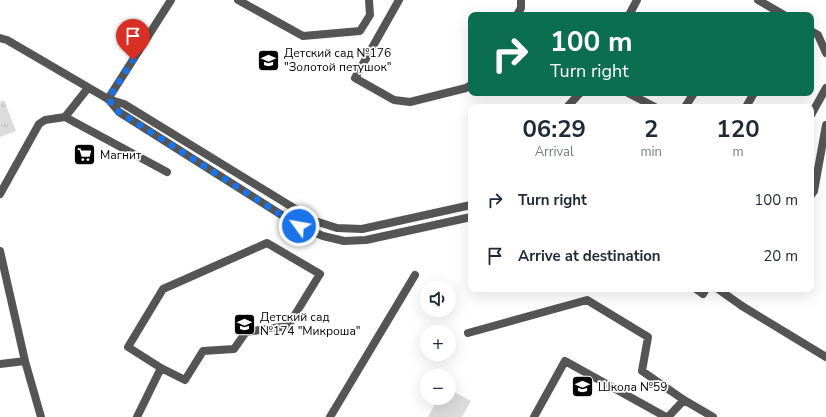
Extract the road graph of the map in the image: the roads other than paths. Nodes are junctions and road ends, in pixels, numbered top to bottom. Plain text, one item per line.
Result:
1 (171, 0) edge
2 (238, 0) edge
3 (369, 0) edge
4 (399, 0) edge
5 (522, 0) edge
6 (637, 0) edge
7 (758, 0) edge
8 (519, 12) edge
9 (631, 12) edge
10 (779, 12) edge
11 (818, 32) edge
12 (0, 38) edge
13 (826, 53) edge
14 (468, 87) edge
15 (88, 88) junction
16 (826, 88) edge
17 (577, 96) edge
18 (634, 96) edge
19 (108, 99) junction
20 (570, 104) edge
21 (649, 104) edge
22 (814, 110) edge
23 (65, 117) junction
24 (826, 125) edge
25 (167, 172) dead end
26 (814, 191) edge
27 (0, 194) edge
28 (468, 207) edge
29 (468, 218) edge
30 (0, 251) edge
31 (415, 275) dead end
32 (722, 292) edge
33 (468, 333) dead end
34 (826, 357) edge
35 (24, 361) junction
36 (0, 364) edge
37 (162, 368) junction
38 (684, 400) junction
39 (41, 417) edge
40 (137, 417) edge
41 (330, 417) edge
42 (534, 417) edge
43 (667, 417) edge
44 (713, 417) edge

1 - 19 street
2 - 3 street
4 - 14 street
5 - 8 street
6 - 9 street
7 - 10 street
11 - 13 street
12 - 15 street
15 - 19 street
15 - 23 street
16 - 22 street
17 - 20 street
18 - 21 street
19 - 28 street
19 - 29 street
23 - 25 street
23 - 27 street
24 - 26 street
30 - 35 street
31 - 41 street
32 - 34 street
33 - 38 street
35 - 36 street
35 - 39 street
37 - 37 street
37 - 40 street
38 - 43 street
38 - 44 street
42 - 43 street

